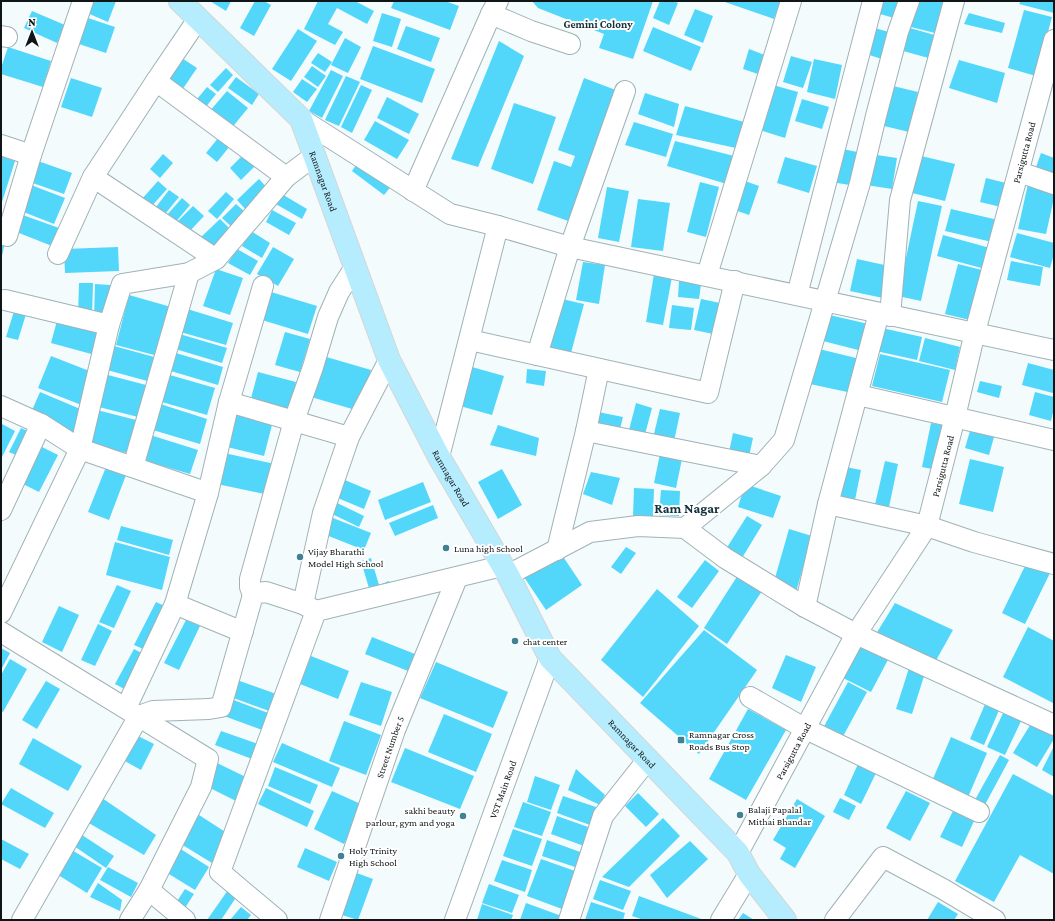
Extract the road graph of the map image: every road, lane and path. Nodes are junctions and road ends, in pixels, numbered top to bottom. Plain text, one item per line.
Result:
1 (83, 1) edge
2 (180, 1) edge
3 (791, 1) edge
4 (873, 1) edge
5 (909, 1) edge
6 (954, 1) edge
7 (491, 15) edge
8 (198, 19) junction
9 (1054, 40) edge
10 (570, 44) dead end
11 (156, 81) junction
12 (625, 91) dead end
13 (301, 119) junction
14 (1, 145) edge
15 (31, 155) junction
16 (314, 156) junction
17 (1019, 172) junction
18 (93, 177) junction
19 (286, 177) junction
20 (1054, 184) edge
21 (413, 191) junction
22 (498, 226) junction
23 (7, 236) dead end
24 (570, 247) junction
25 (58, 254) dead end
26 (216, 259) junction
27 (355, 267) junction
28 (189, 273) junction
29 (706, 275) junction
30 (735, 281) junction
31 (263, 286) dead end
32 (797, 295) junction
33 (5, 300) dead end
34 (825, 301) junction
35 (884, 314) junction
36 (109, 325) junction
37 (975, 332) junction
38 (470, 340) junction
39 (1054, 350) edge
40 (537, 355) junction
41 (389, 360) junction
42 (599, 369) junction
43 (858, 395) junction
44 (229, 402) junction
45 (1, 406) edge
46 (955, 417) junction
47 (294, 421) junction
48 (41, 424) junction
49 (586, 431) junction
50 (349, 437) junction
51 (1054, 440) edge
52 (80, 449) junction
53 (439, 457) junction
54 (761, 466) junction
55 (133, 468) junction
56 (208, 493) junction
57 (828, 504) junction
58 (1, 510) edge
59 (927, 526) junction
60 (685, 528) junction
61 (557, 550) junction
62 (1054, 564) edge
63 (505, 570) junction
64 (457, 578) junction
65 (253, 596) junction
66 (175, 604) junction
67 (310, 608) junction
68 (805, 608) junction
69 (1, 613) edge
70 (243, 631) junction
71 (1, 632) edge
72 (856, 634) junction
73 (550, 658) junction
74 (750, 697) dead end
75 (133, 712) junction
76 (1054, 725) edge
77 (804, 728) junction
78 (648, 759) junction
79 (979, 812) dead end
80 (738, 853) junction
81 (750, 874) junction
82 (149, 890) junction
83 (22, 920) edge
84 (130, 920) edge
85 (185, 920) edge
86 (277, 920) edge
87 (330, 920) edge
88 (455, 920) edge
89 (569, 920) edge
90 (720, 920) edge
91 (785, 920) edge
92 (835, 920) edge
93 (995, 920) edge

1 - 15 street
2 - 8 main road, Ramnagar Road
3 - 29 street
4 - 32 street
5 - 34 street
6 - 35 street
7 - 10 street
7 - 21 street
8 - 11 street
8 - 13 main road, Ramnagar Road
9 - 17 street, Parsigutta Road
11 - 18 street
11 - 19 street
12 - 24 street
13 - 16 main road, Ramnagar Road
13 - 21 street
14 - 15 street
15 - 23 street
16 - 19 street
16 - 27 main road, Ramnagar Road
17 - 20 street
17 - 37 street, Parsigutta Road
18 - 25 street
18 - 26 street
19 - 26 street
21 - 22 street
22 - 24 street
22 - 38 street
24 - 29 street
24 - 40 street
26 - 28 street
27 - 41 main road, Ramnagar Road
27 - 47 street
28 - 36 street
28 - 55 street
29 - 30 street
30 - 32 street
30 - 42 street
31 - 44 street
32 - 34 street
33 - 36 street
34 - 35 street
34 - 54 street
35 - 37 street
35 - 43 street
36 - 52 street
37 - 39 street
37 - 46 street, Parsigutta Road
38 - 40 street
38 - 53 street
40 - 42 street
41 - 50 street
41 - 53 main road, Ramnagar Road
42 - 49 street
43 - 46 street
43 - 57 street
44 - 47 street
44 - 56 street
45 - 48 street
46 - 51 street
46 - 59 street, Parsigutta Road
47 - 50 street
47 - 65 street
48 - 52 street
48 - 58 street
49 - 54 street
49 - 61 street
50 - 67 street
52 - 55 street
52 - 69 street
53 - 63 main road, Ramnagar Road
54 - 60 street
55 - 56 street
56 - 66 street
57 - 59 street
57 - 68 street
59 - 62 street
59 - 72 street, Parsigutta Road
60 - 61 street
60 - 68 street
61 - 63 street
63 - 64 street
63 - 73 main road, Ramnagar Road
64 - 67 street
64 - 87 street, Street Number 5
65 - 67 street
65 - 70 street
66 - 70 street
66 - 75 street
67 - 86 street
68 - 72 street
70 - 75 street
71 - 75 street
72 - 76 street
72 - 77 street, Parsigutta Road
73 - 78 main road, Ramnagar Road
73 - 88 street, VST Main Road
74 - 77 street
75 - 82 street
75 - 83 street
77 - 79 street
77 - 80 street, Parsigutta Road
78 - 80 main road, Ramnagar Road
78 - 89 street
80 - 81 main road, Ramnagar Road
81 - 90 street
81 - 91 main road, Ramnagar Road
82 - 84 street
82 - 85 street
92 - 93 street

